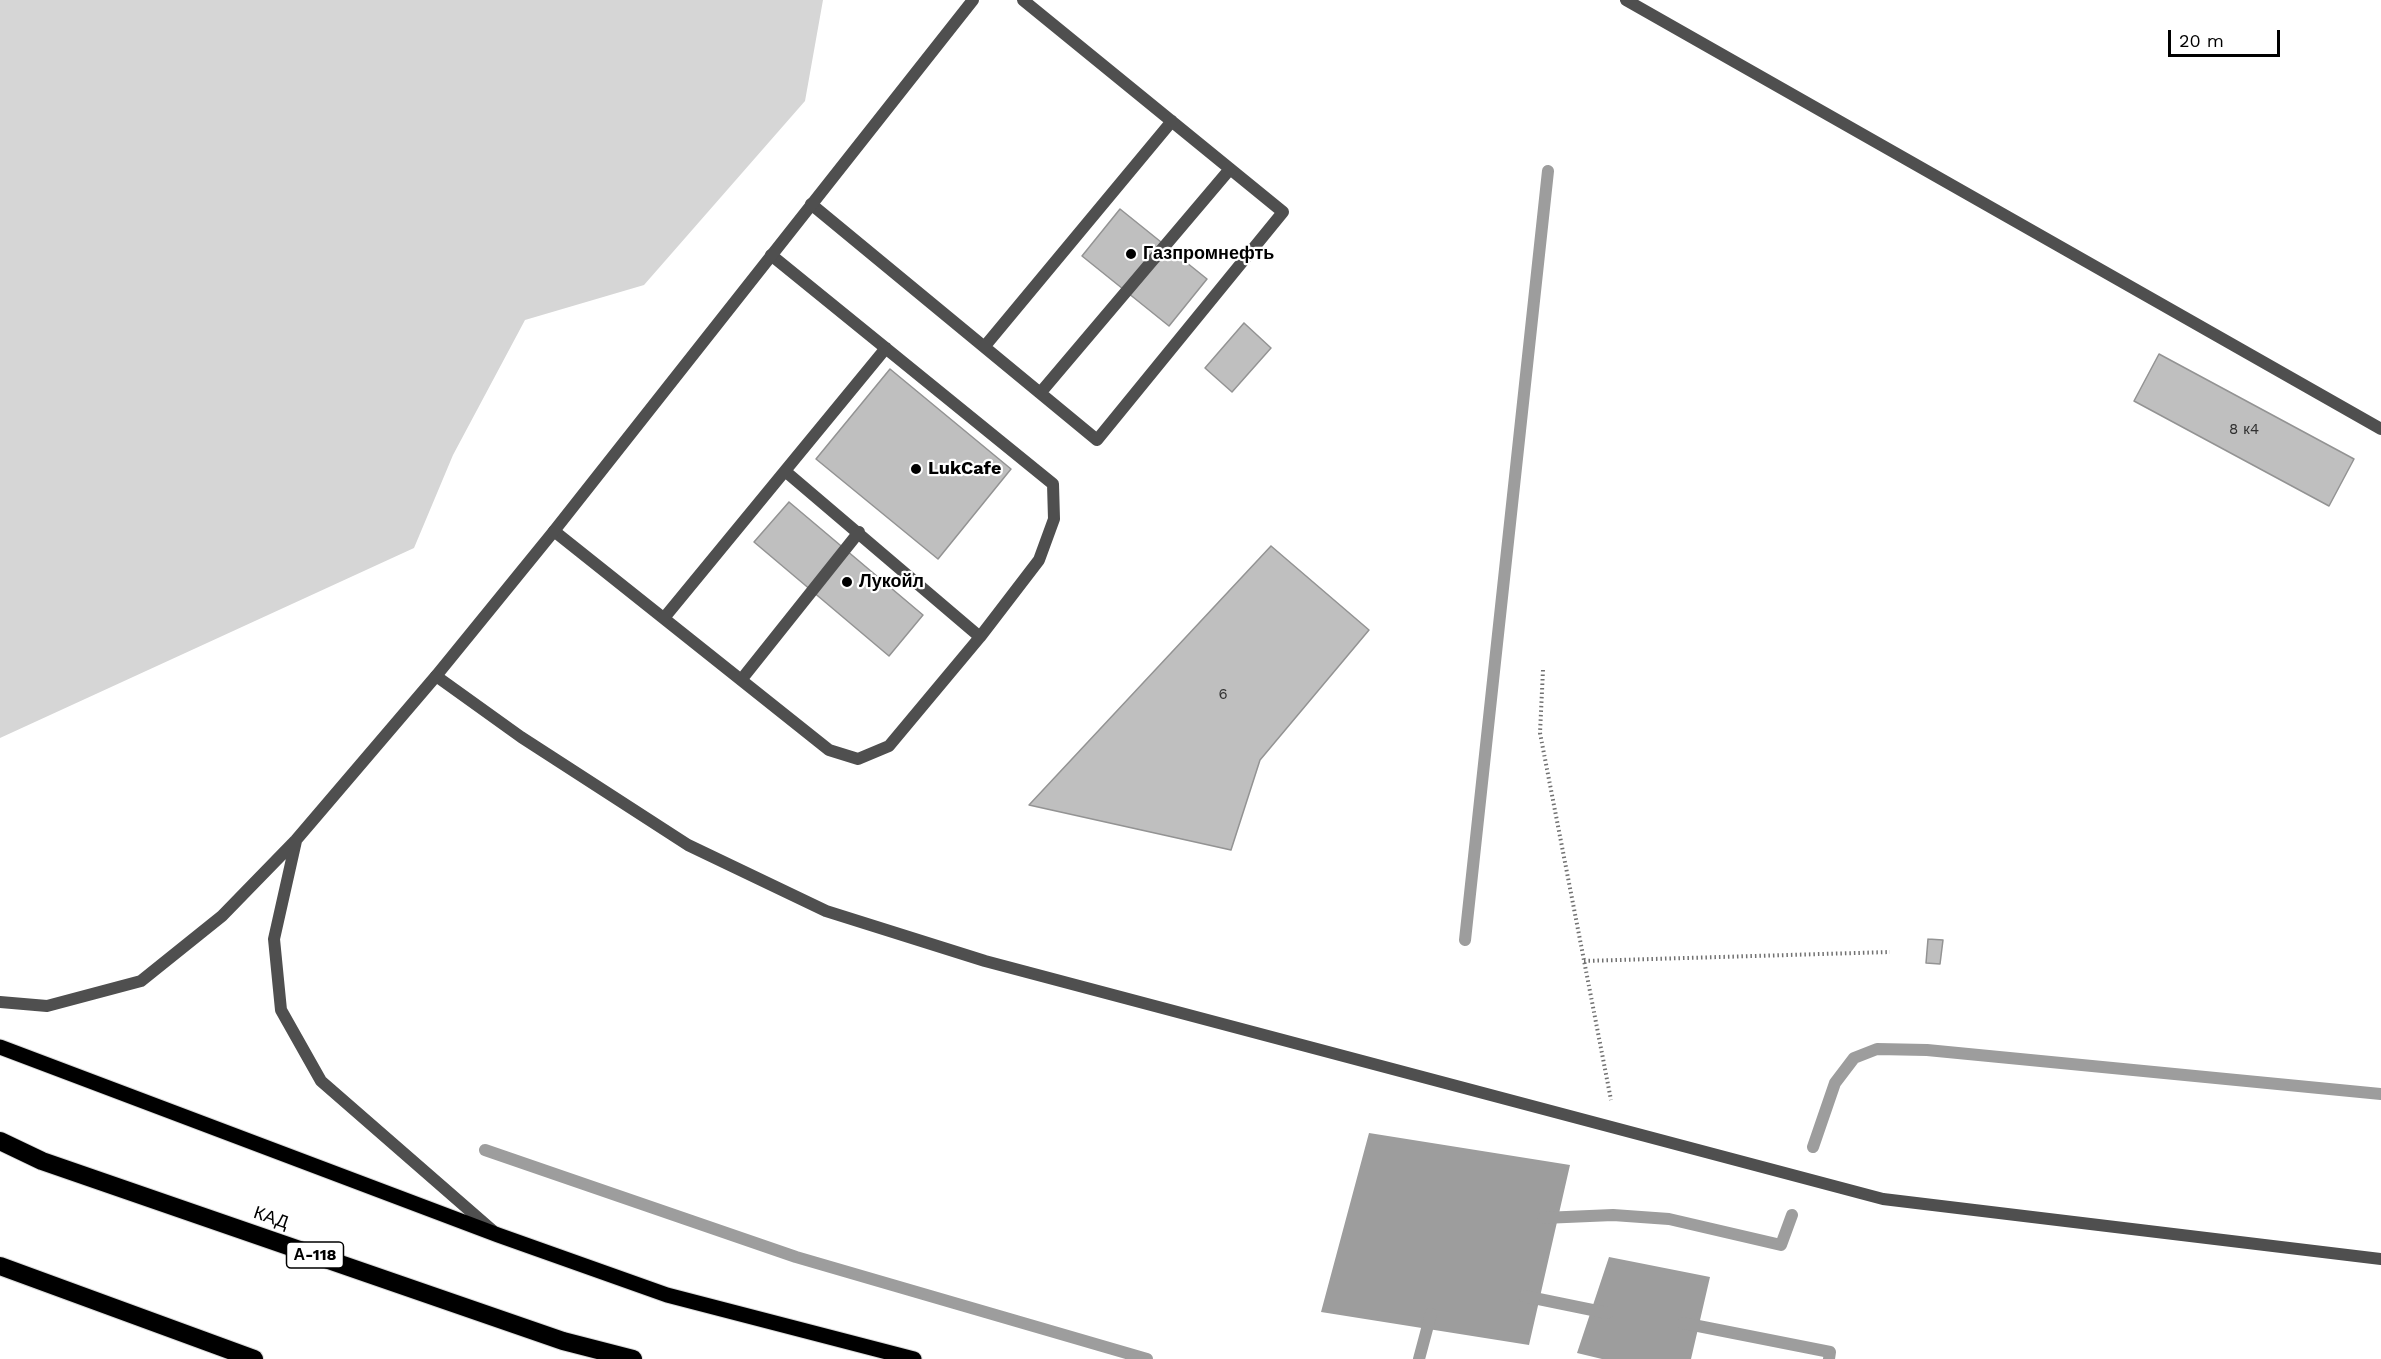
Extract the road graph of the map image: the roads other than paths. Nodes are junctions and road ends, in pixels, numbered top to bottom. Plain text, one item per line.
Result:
1 (973, 0) edge
2 (1023, 0) edge
3 (1626, 0) edge
4 (1172, 121) junction
5 (1230, 169) junction
6 (811, 204) junction
7 (771, 255) junction
8 (985, 346) junction
9 (886, 348) junction
10 (1041, 392) junction
11 (2381, 429) edge
12 (785, 471) junction
13 (554, 531) junction
14 (859, 532) junction
15 (664, 618) junction
16 (980, 637) junction
17 (436, 676) junction
18 (741, 680) junction
19 (296, 840) junction
20 (0, 1002) edge
21 (0, 1047) edge
22 (0, 1141) edge
23 (498, 1235) junction
24 (2381, 1259) edge
25 (0, 1266) edge
26 (254, 1359) edge
27 (633, 1359) edge
28 (914, 1359) edge

1 - 6 street
2 - 4 street
3 - 11 street
4 - 5 street
4 - 8 street
5 - 10 street
5 - 10 street
6 - 7 street
6 - 8 street
7 - 9 street
7 - 13 street
8 - 10 street
9 - 12 street
9 - 16 street
12 - 14 street
12 - 15 street
13 - 15 street
13 - 17 street
14 - 16 street
14 - 18 street
15 - 18 street
16 - 18 street
17 - 19 street
17 - 24 street
19 - 20 street
19 - 23 street
21 - 23 main road
22 - 27 highway, КАД / А-118
23 - 28 main road
25 - 26 highway

